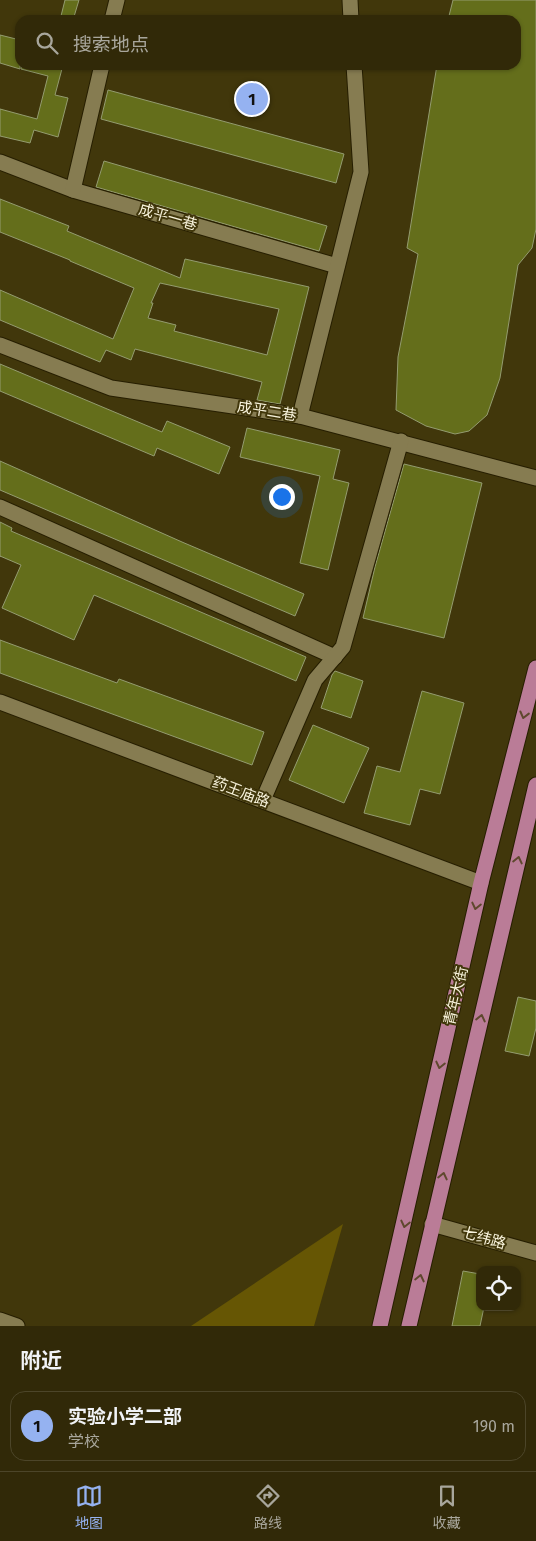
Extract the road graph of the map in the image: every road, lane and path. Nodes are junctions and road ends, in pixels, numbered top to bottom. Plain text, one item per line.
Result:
1 (117, 0) edge
2 (350, 0) edge
3 (113, 15) edge
4 (351, 15) edge
5 (101, 70) edge
6 (354, 70) edge
7 (0, 162) edge
8 (73, 190) junction
9 (337, 266) junction
10 (0, 345) edge
11 (300, 416) junction
12 (401, 441) junction
13 (536, 478) edge
14 (0, 507) edge
15 (335, 657) junction
16 (536, 668) edge
17 (0, 702) edge
18 (536, 785) edge
19 (263, 800) junction
20 (481, 882) junction
21 (432, 1224) junction
22 (536, 1253) edge
23 (0, 1320) edge
24 (17, 1326) edge
25 (380, 1326) edge
26 (409, 1326) edge

1 - 3 street
2 - 4 street
5 - 8 street
6 - 9 street
7 - 8 street, 成平一巷
8 - 9 street, 成平一巷
9 - 11 street
10 - 11 street, 成平二巷
11 - 12 street, 成平二巷
12 - 13 street, 成平二巷
12 - 15 street
14 - 15 street
15 - 19 street
16 -> 20 main road, 青年大街
17 - 19 street, 药王庙路
21 -> 18 main road, 青年大街
19 - 20 street, 药王庙路
20 -> 25 main road, 青年大街
21 - 22 street, 七纬路
26 -> 21 main road, 青年大街
23 - 24 street

